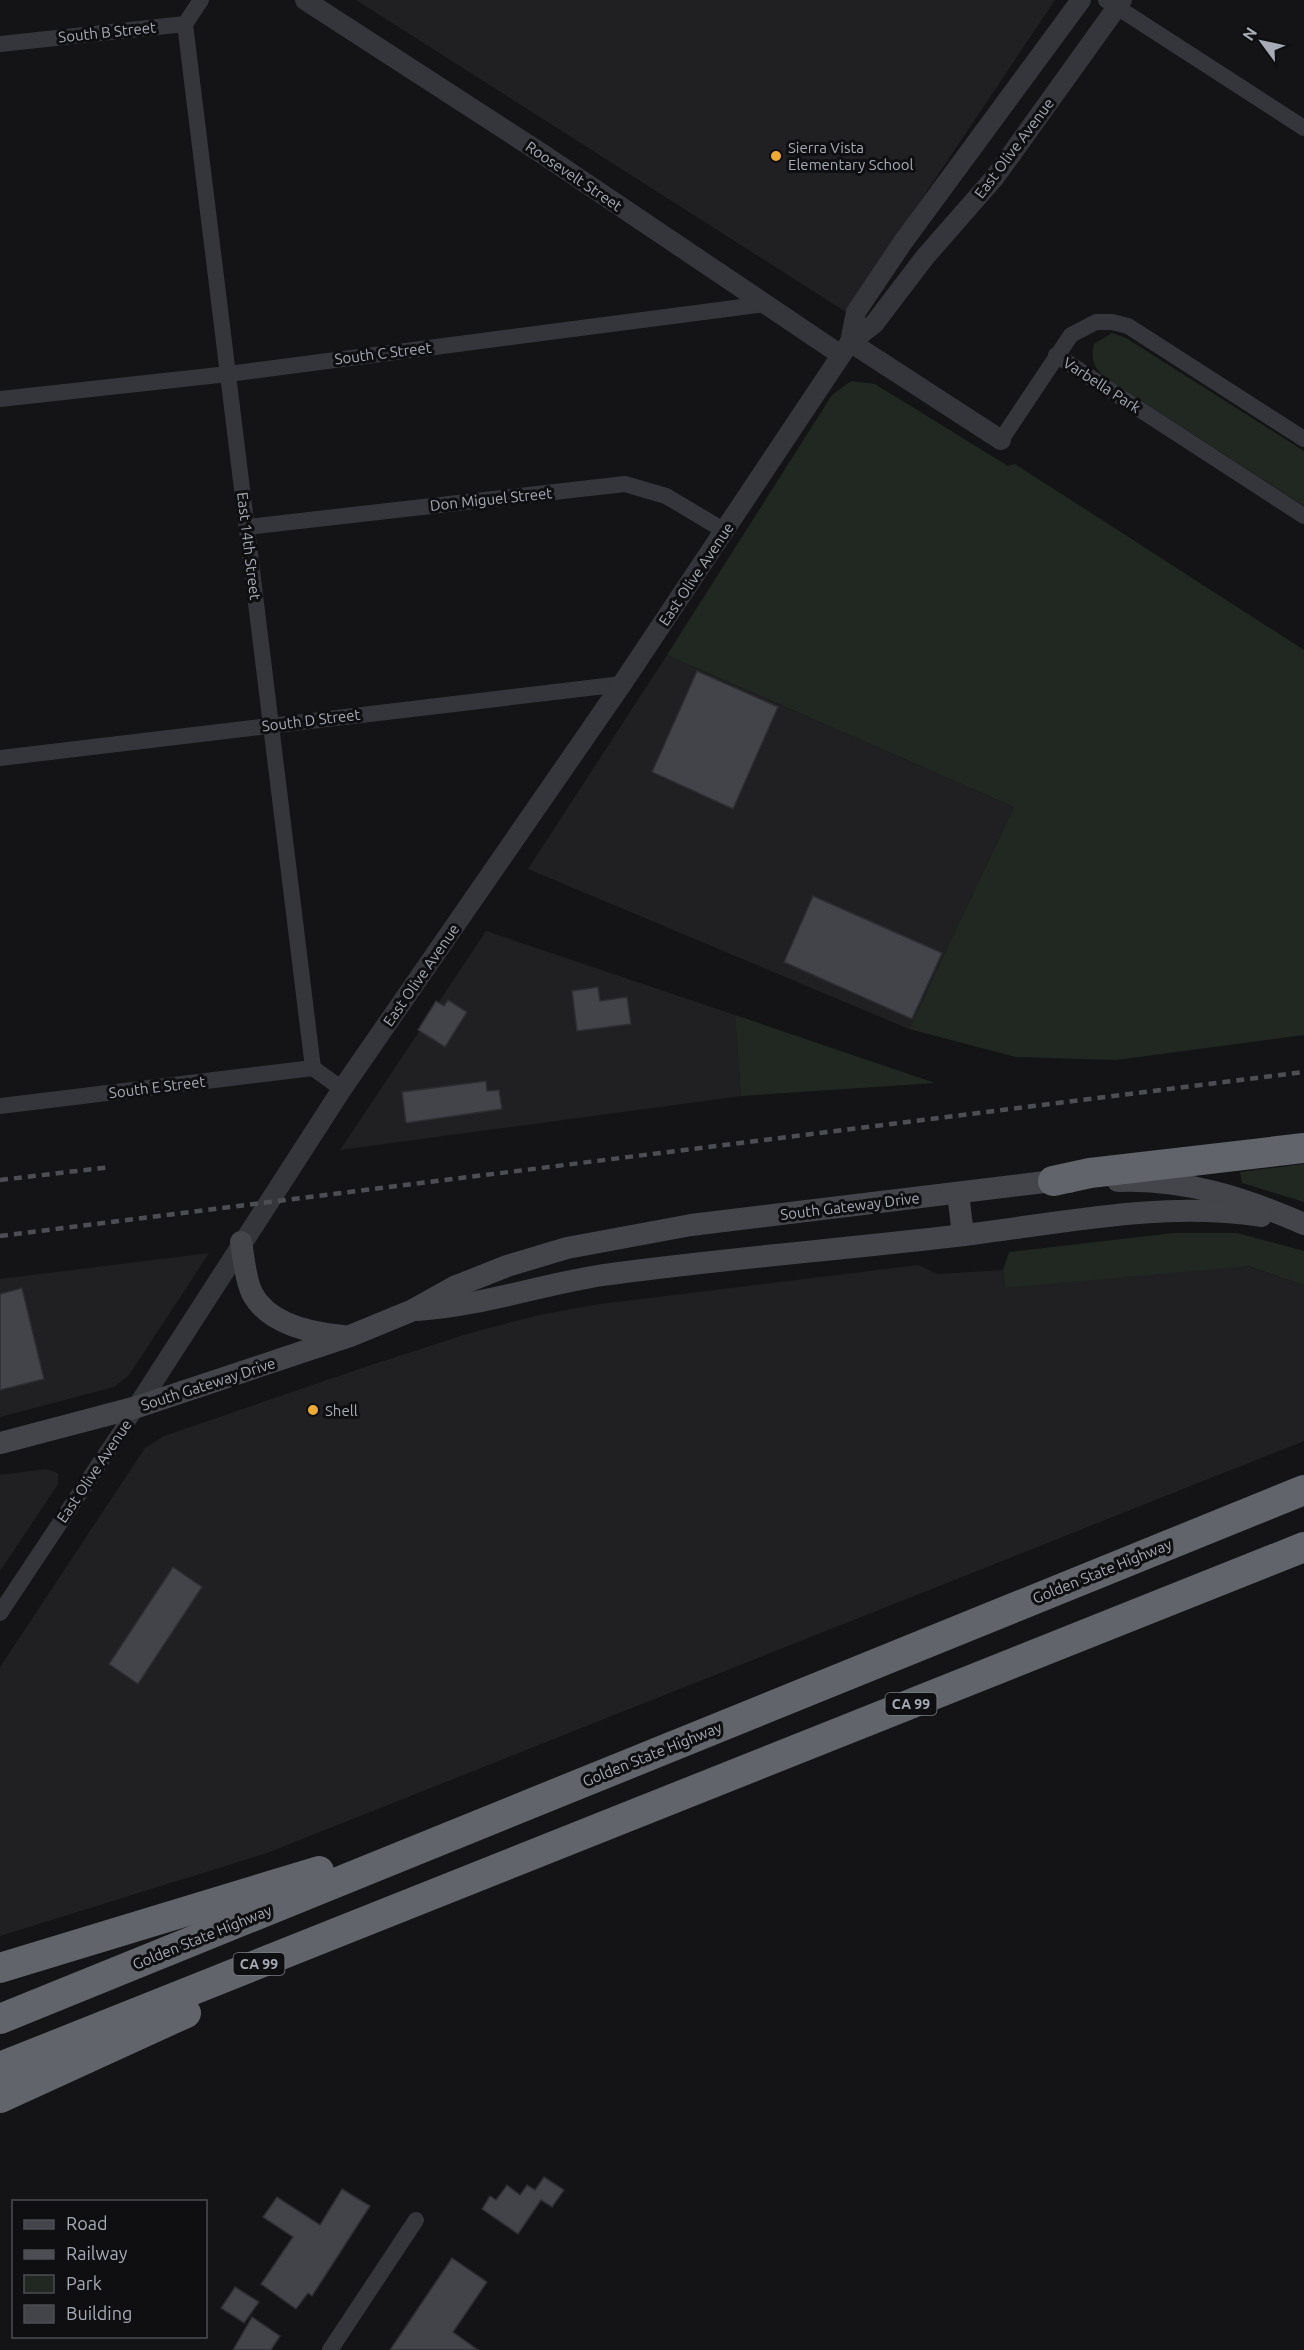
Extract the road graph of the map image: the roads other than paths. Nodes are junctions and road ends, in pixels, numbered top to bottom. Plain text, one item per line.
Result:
1 (201, 0) edge
2 (305, 0) edge
3 (1081, 0) edge
4 (1115, 3) edge
5 (185, 24) junction
6 (0, 44) edge
7 (1304, 128) edge
8 (765, 304) junction
9 (846, 349) junction
10 (1056, 355) junction
11 (228, 374) junction
12 (0, 399) edge
13 (1304, 439) edge
14 (1001, 440) joint
15 (1304, 516) edge
16 (247, 527) junction
17 (725, 531) junction
18 (622, 684) junction
19 (271, 725) junction
20 (0, 758) edge
21 (313, 1068) junction
22 (342, 1089) junction
23 (0, 1106) edge
24 (1304, 1148) edge
25 (1053, 1181) junction
26 (958, 1193) junction
27 (1301, 1223) edge
28 (963, 1235) junction
29 (241, 1242) junction
30 (411, 1311) junction
31 (350, 1336) junction
32 (136, 1407) junction
33 (0, 1443) edge
34 (1304, 1490) edge
35 (1304, 1547) edge
36 (0, 1613) edge
37 (505, 1814) junction
38 (519, 1862) junction
39 (0, 1968) edge
40 (0, 2019) edge
41 (0, 2067) edge
42 (0, 2098) edge
43 (416, 2220) dead end
44 (330, 2350) edge

1 - 5 street
2 - 8 street, Roosevelt Street
3 - 9 street, East Olive Avenue
4 - 7 street
4 - 9 street, East Olive Avenue
5 - 6 street, South B Street
5 - 11 street, East 14th Street
8 - 9 street, Roosevelt Street
8 - 11 street, South C Street
9 - 14 street, Roosevelt Street
9 - 17 street, East Olive Avenue
10 - 13 street, Varbella Park
10 - 14 street
10 - 15 street, Varbella Park
11 - 12 street, South C Street
11 - 16 street, East 14th Street
16 - 17 street, Don Miguel Street
16 - 19 street, East 14th Street
17 - 18 street, East Olive Avenue
18 - 19 street, South D Street
18 - 22 street, East Olive Avenue
19 - 20 street, South D Street
19 - 21 street, East 14th Street
21 - 22 street
21 - 23 street, South E Street
22 - 29 street, East Olive Avenue
24 - 25 highway
25 - 26 main road, South Gateway Drive
25 - 27 main road, South Gateway Drive
26 - 28 main road
26 - 30 main road, South Gateway Drive
27 - 28 main road, South Gateway Drive
28 - 30 main road, South Gateway Drive
29 - 31 main road
29 - 32 street, East Olive Avenue
30 - 31 main road, South Gateway Drive
31 - 32 main road, South Gateway Drive
32 - 33 main road, South Gateway Drive
32 - 36 street, East Olive Avenue
34 - 37 highway, Golden State Highway
35 - 38 highway, CA 99
37 - 39 highway
37 - 40 highway, Golden State Highway
38 - 41 highway, CA 99
38 - 42 highway
43 - 44 street

